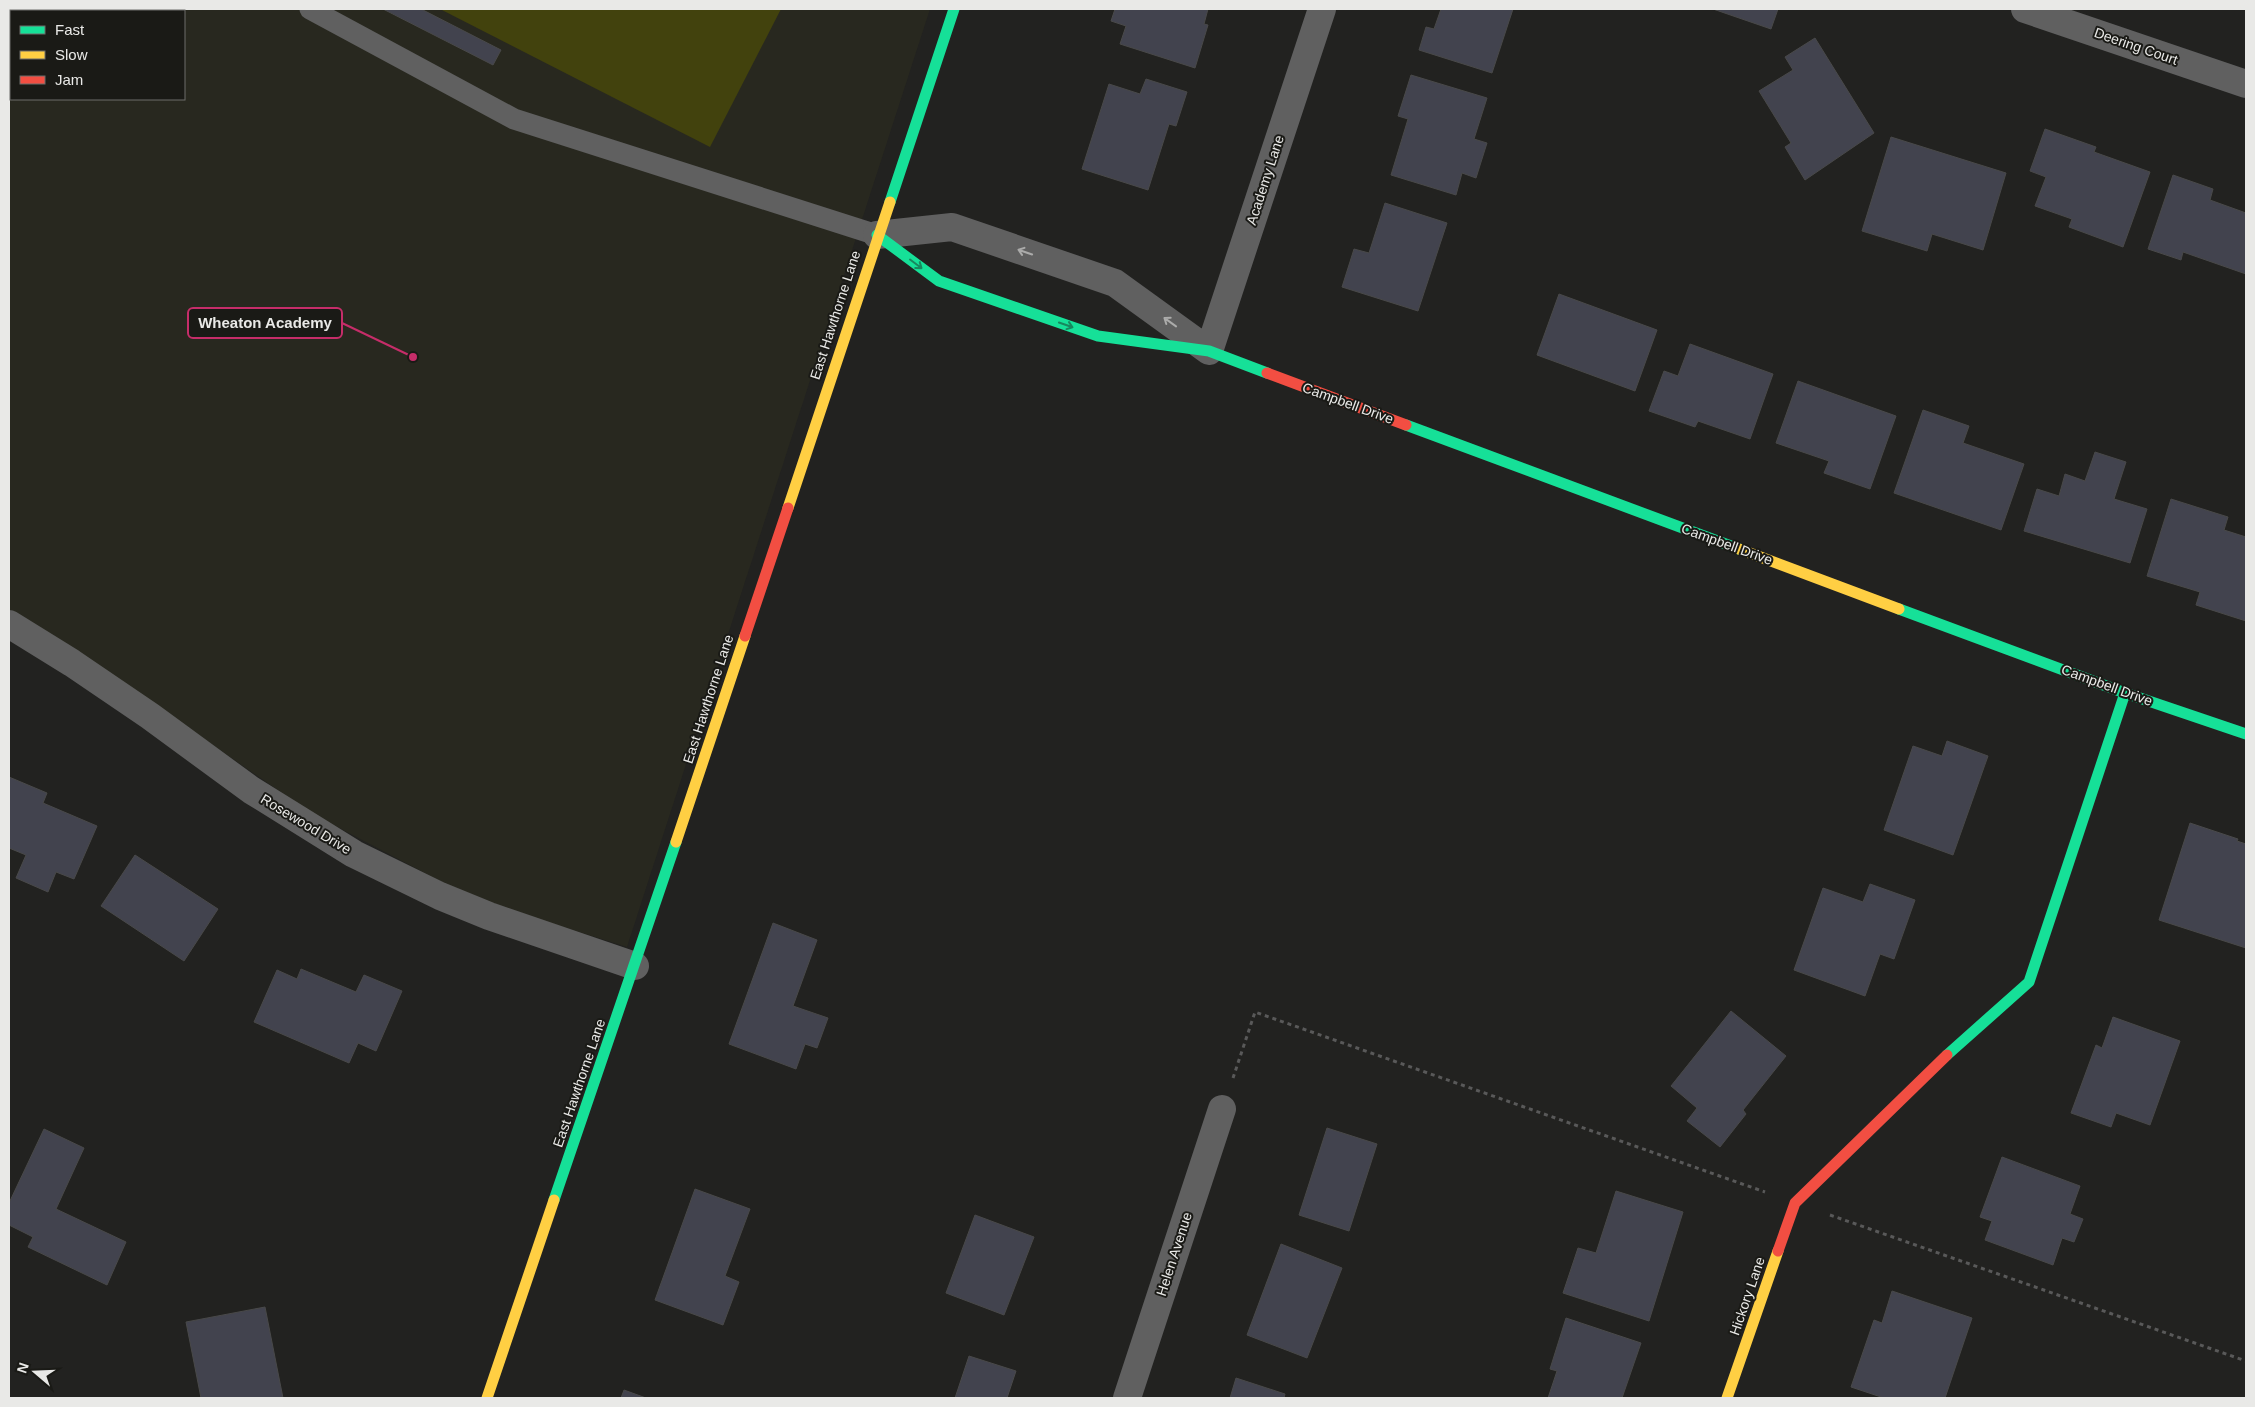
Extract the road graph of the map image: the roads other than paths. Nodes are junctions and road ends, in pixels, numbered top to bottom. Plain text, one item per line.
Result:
1 (310, 9) edge
2 (954, 9) edge
3 (1322, 9) edge
4 (2025, 9) edge
5 (2246, 84) edge
6 (877, 235) junction
7 (1209, 351) junction
8 (9, 624) edge
9 (2125, 693) junction
10 (2246, 734) edge
11 (634, 966) junction
12 (1222, 1109) road end
13 (487, 1398) edge
14 (1127, 1398) edge
15 (1728, 1398) edge

1 - 6 lane
2 - 6 street, East Hawthorne Lane
3 - 7 street, Academy Lane
4 - 5 street, Deering Court
6 -> 7 street, Campbell Drive
7 -> 6 street, Campbell Drive
6 - 11 street, East Hawthorne Lane
7 - 9 street, Campbell Drive
8 - 11 street, Rosewood Drive
9 - 10 street, Campbell Drive
9 - 15 street, Hickory Lane
11 - 13 street, East Hawthorne Lane
12 - 14 street, Helen Avenue

